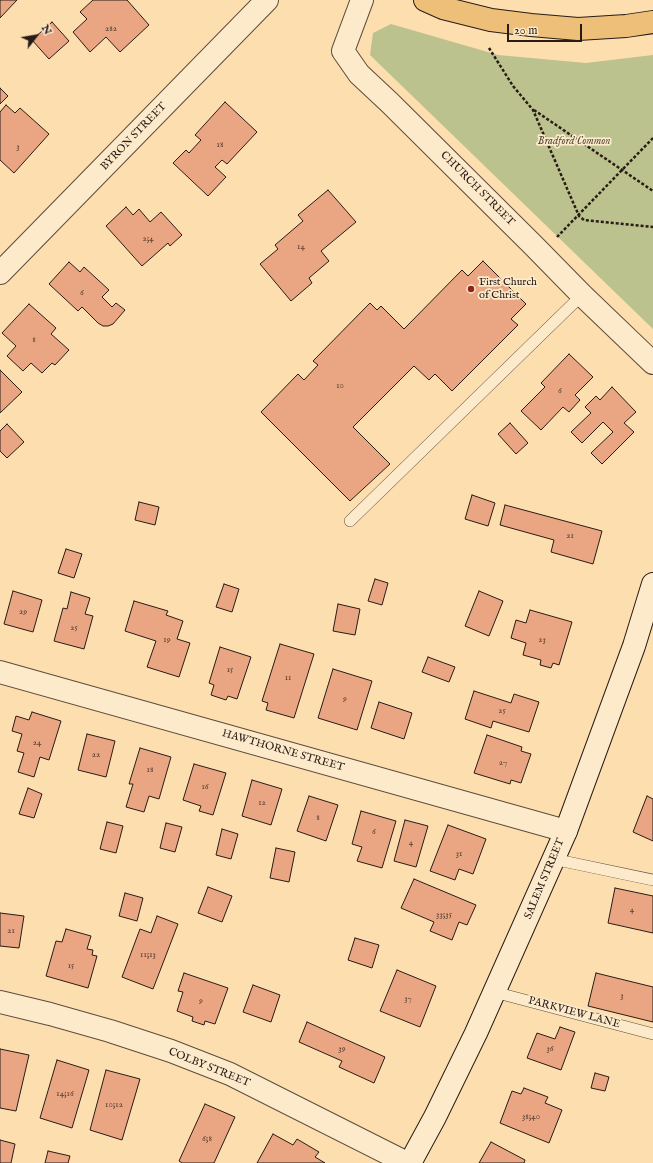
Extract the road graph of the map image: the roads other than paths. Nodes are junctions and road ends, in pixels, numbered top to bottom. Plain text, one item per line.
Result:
1 (267, 0) edge
2 (362, 0) edge
3 (425, 0) edge
4 (653, 22) edge
5 (0, 273) edge
6 (582, 295) junction
7 (653, 363) edge
8 (350, 521) dead end
9 (653, 584) edge
10 (0, 672) edge
11 (566, 831) junction
12 (553, 859) junction
13 (653, 880) edge
14 (494, 992) junction
15 (0, 1002) edge
16 (653, 1034) edge
17 (409, 1163) edge

1 - 5 street, BYRON STREET
2 - 6 street, CHURCH STREET
3 - 4 main road
6 - 7 street, CHURCH STREET
6 - 8 lane
9 - 11 street, SALEM STREET
10 - 11 street, HAWTHORNE STREET
11 - 12 street, SALEM STREET
12 - 13 lane
12 - 14 street, SALEM STREET
14 - 16 lane, PARKVIEW LANE
14 - 17 street, SALEM STREET
15 - 17 street, COLBY STREET

